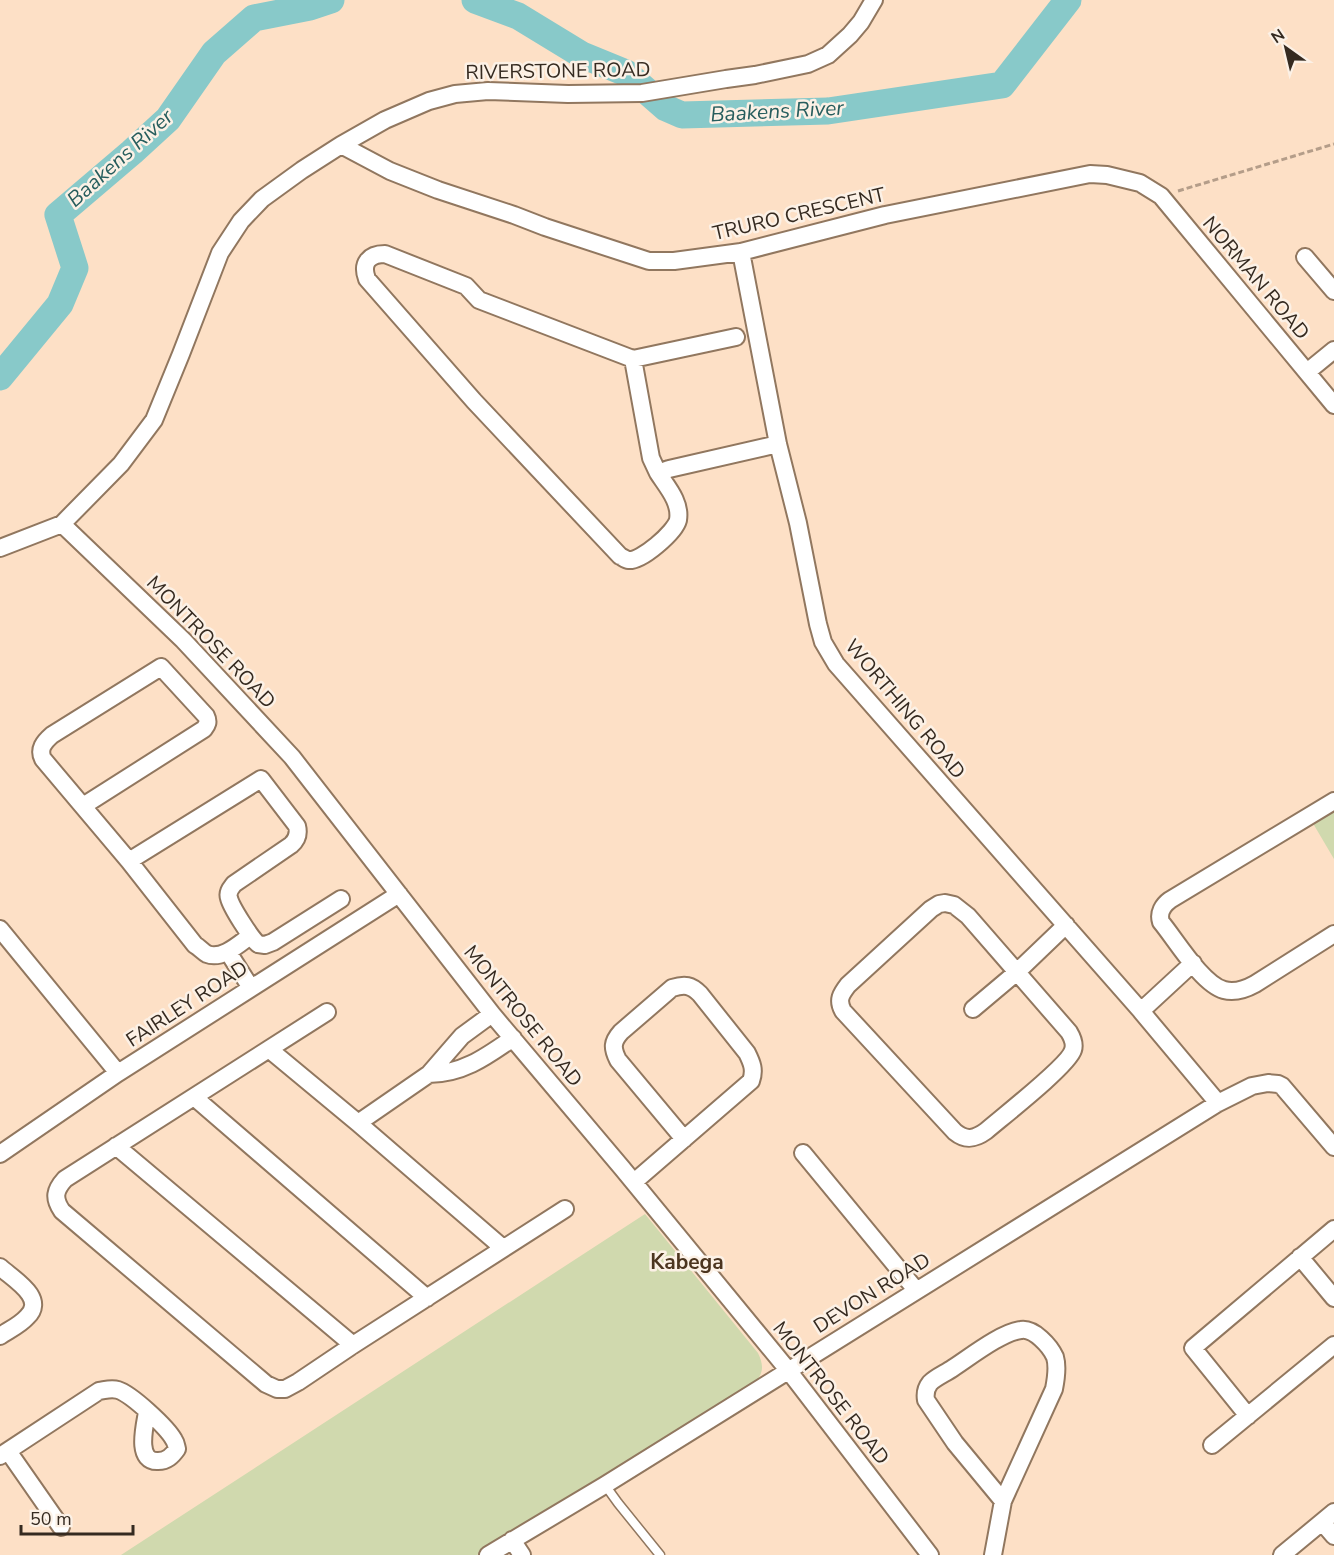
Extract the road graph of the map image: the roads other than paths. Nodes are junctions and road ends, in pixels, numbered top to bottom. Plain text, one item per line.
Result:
1 (874, 0) edge
2 (341, 145) junction
3 (1140, 183) joint
4 (741, 252) junction
5 (1305, 257) dead end
6 (1334, 291) edge
7 (736, 337) dead end
8 (1334, 350) edge
9 (633, 359) junction
10 (1307, 372) junction
11 (1334, 405) edge
12 (778, 444) junction
13 (658, 473) junction
14 (62, 524) junction
15 (0, 548) edge
16 (1334, 801) edge
17 (83, 806) junction
18 (129, 861) junction
19 (399, 894) junction
20 (341, 899) dead end
21 (1066, 925) junction
22 (0, 929) edge
23 (1334, 934) edge
24 (250, 936) junction
25 (228, 952) junction
26 (1193, 963) junction
27 (1017, 972) junction
28 (250, 988) junction
29 (973, 1009) dead end
30 (1142, 1011) junction
31 (327, 1012) dead end
32 (492, 1014) junction
33 (513, 1038) junction
34 (270, 1050) junction
35 (118, 1073) junction
36 (429, 1074) junction
37 (194, 1097) junction
38 (1218, 1103) junction
39 (358, 1123) junction
40 (684, 1139) junction
41 (116, 1146) junction
42 (1334, 1147) edge
43 (803, 1153) dead end
44 (0, 1154) edge
45 (634, 1182) junction
46 (565, 1209) dead end
47 (1334, 1229) edge
48 (503, 1248) junction
49 (1300, 1257) junction
50 (0, 1267) edge
51 (916, 1290) junction
52 (428, 1298) junction
53 (1334, 1298) edge
54 (0, 1336) edge
55 (353, 1345) junction
56 (1334, 1345) edge
57 (788, 1370) junction
58 (147, 1412) dead end
59 (1248, 1416) junction
60 (1212, 1445) dead end
61 (4, 1453) edge
62 (605, 1485) junction
63 (1003, 1501) junction
64 (1328, 1517) edge
65 (61, 1527) dead end
66 (1334, 1536) edge
67 (512, 1540) junction
68 (488, 1555) edge
69 (522, 1555) edge
70 (660, 1555) edge
71 (930, 1555) edge
72 (993, 1555) edge
73 (1282, 1555) edge

1 - 2 street, RIVERSTONE ROAD
2 - 4 street, TRURO CRESCENT
2 - 14 street, RIVERSTONE ROAD
3 - 4 street, TRURO CRESCENT
3 - 10 street, NORMAN ROAD
4 - 12 street, WORTHING ROAD
5 - 6 street
7 - 9 street
8 - 10 street
9 - 13 street
9 - 13 street
10 - 11 street, NORMAN ROAD
12 - 13 street
12 - 21 street, WORTHING ROAD
14 - 15 street, RIVERSTONE ROAD
14 - 19 street, MONTROSE ROAD
16 - 26 street
17 - 17 street
17 - 18 street
18 - 24 street
18 - 25 street
19 - 28 street, FAIRLEY ROAD
19 - 32 street, MONTROSE ROAD
20 - 24 street
21 - 27 street
21 - 30 street, WORTHING ROAD
22 - 35 street
23 - 26 street
24 - 25 street
25 - 28 street
26 - 30 street
27 - 27 street
27 - 29 street
28 - 35 street, FAIRLEY ROAD
30 - 38 street, WORTHING ROAD
31 - 34 street
32 - 33 street, MONTROSE ROAD
32 - 36 street
33 - 36 street
33 - 45 street, MONTROSE ROAD
34 - 37 street
34 - 39 street
35 - 44 street, FAIRLEY ROAD
36 - 39 street
37 - 41 street
37 - 52 street
38 - 42 street, DEVON ROAD
38 - 51 street, DEVON ROAD
39 - 48 street
40 - 40 street
40 - 45 street
41 - 55 street
41 - 55 street
43 - 51 street
45 - 57 street, MONTROSE ROAD
46 - 48 street
47 - 49 street
48 - 52 street
49 - 53 street
49 - 59 street
50 - 54 street
51 - 57 street, DEVON ROAD
52 - 55 street
56 - 59 street
57 - 62 street, DEVON ROAD
57 - 71 street, MONTROSE ROAD
58 - 61 street
59 - 60 street
61 - 65 street
62 - 67 street, DEVON ROAD
62 - 70 lane
63 - 63 street
63 - 72 street
64 - 66 street
64 - 73 street
67 - 68 street, DEVON ROAD
67 - 69 street

